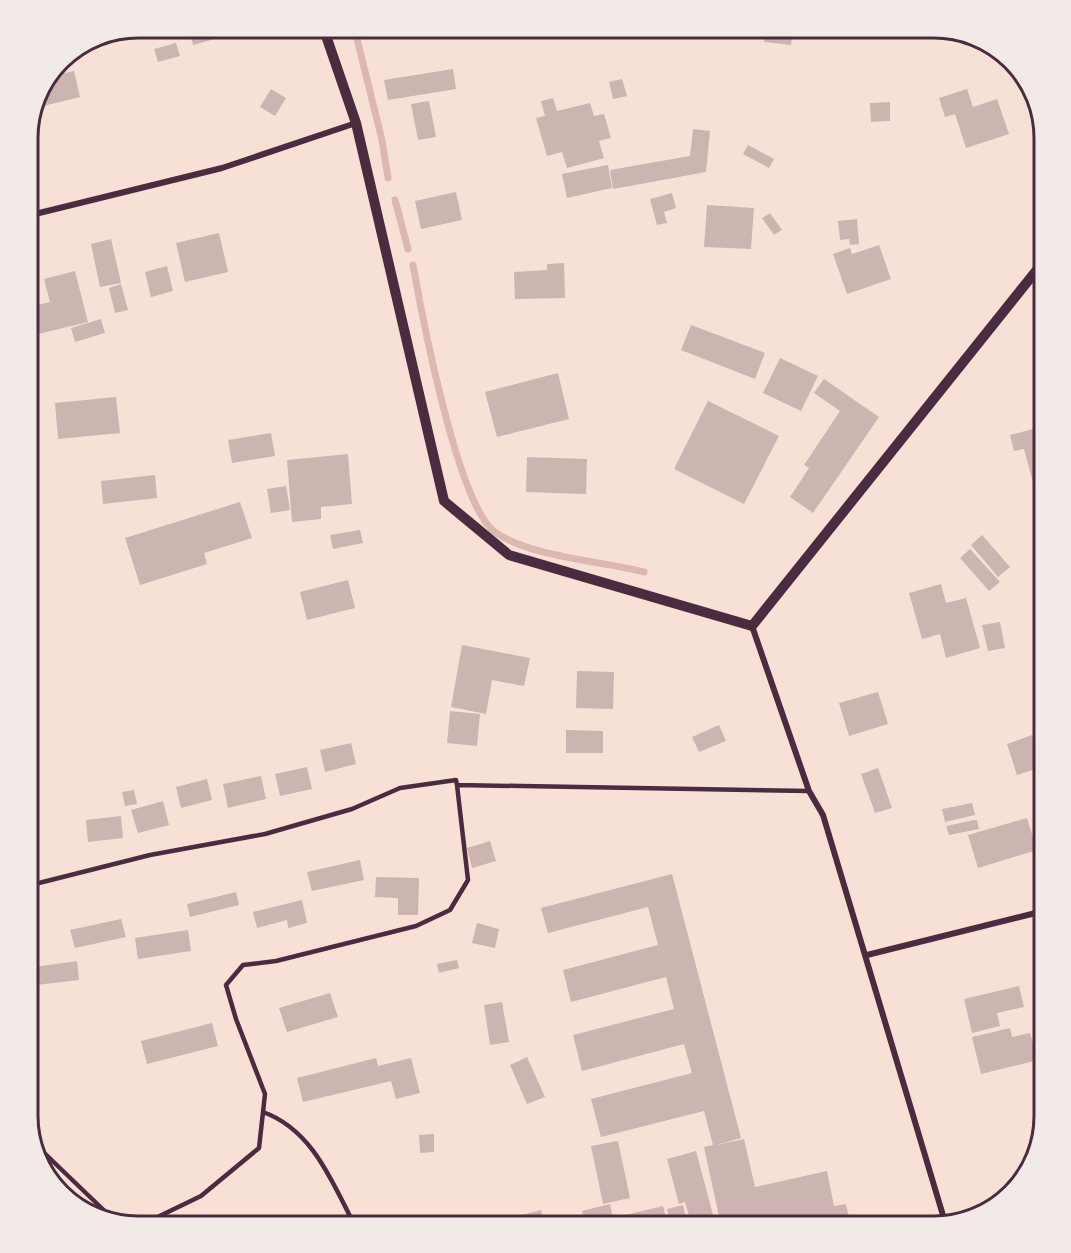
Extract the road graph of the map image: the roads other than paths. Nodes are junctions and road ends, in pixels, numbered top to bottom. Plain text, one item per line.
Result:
1 (328, 38) edge
2 (356, 123) junction
3 (38, 213) edge
4 (1034, 274) edge
5 (752, 626) junction
6 (457, 785) junction
7 (809, 791) junction
8 (38, 883) edge
9 (1034, 913) edge
10 (867, 956) junction
11 (263, 1112) junction
12 (46, 1155) edge
13 (101, 1208) edge
14 (943, 1215) edge
15 (160, 1216) edge
16 (350, 1216) edge

1 - 2 street
2 - 3 street
2 - 5 street
4 - 5 street
5 - 7 street
6 - 7 lane
6 - 8 lane
6 - 11 lane
7 - 10 street
9 - 10 street
10 - 14 street
11 - 15 lane
11 - 16 lane
12 - 13 lane

